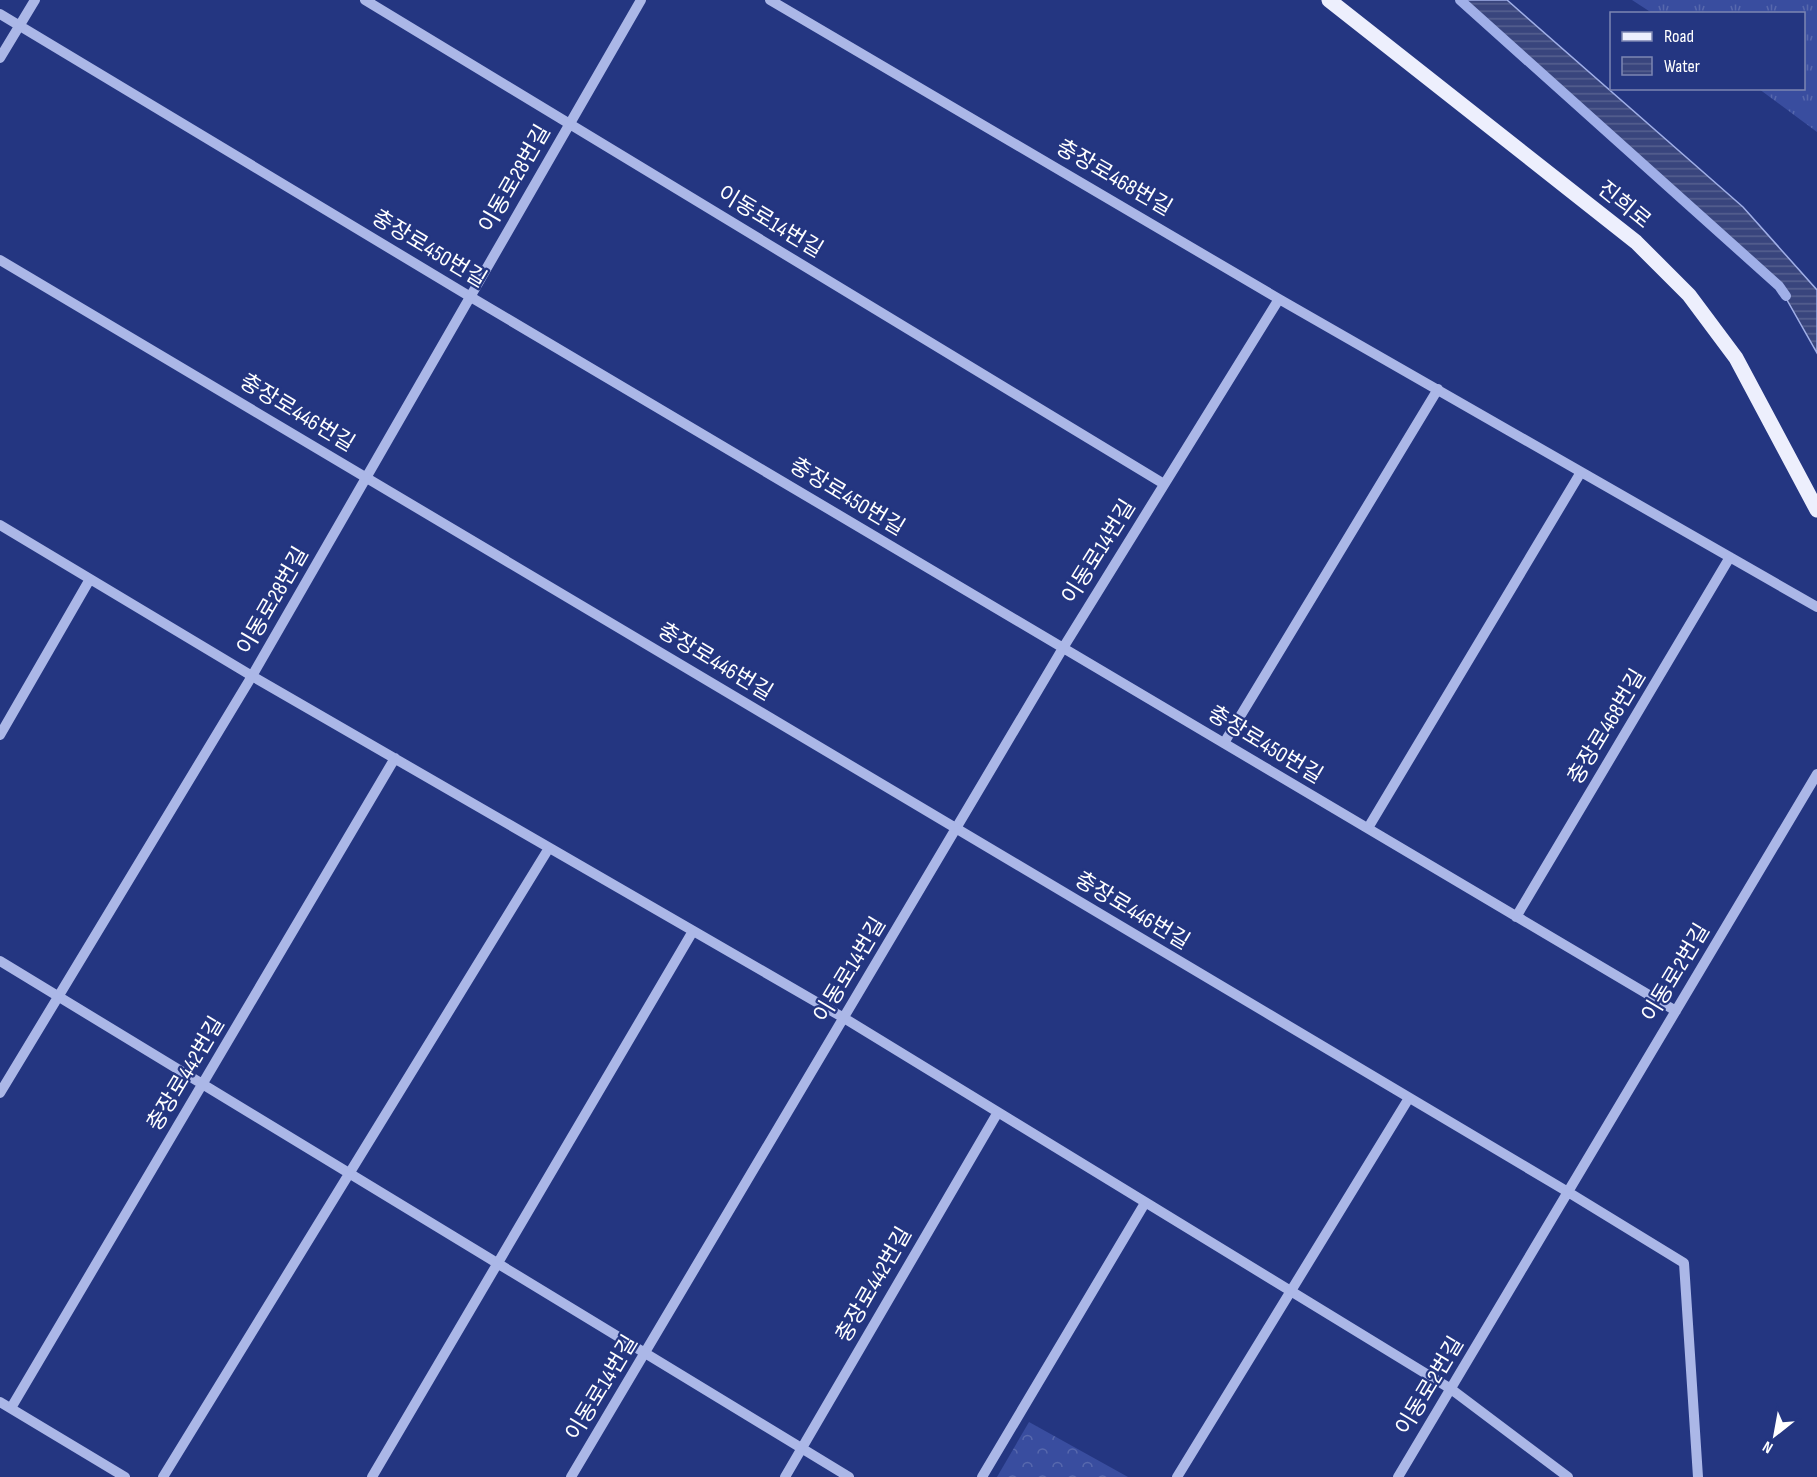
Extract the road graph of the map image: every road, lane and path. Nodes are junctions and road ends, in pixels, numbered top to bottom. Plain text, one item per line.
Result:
1 (35, 0) edge
2 (365, 0) edge
3 (641, 0) edge
4 (770, 0) edge
5 (1329, 0) edge
6 (0, 14) edge
7 (19, 26) junction
8 (0, 58) edge
9 (570, 123) junction
10 (0, 260) edge
11 (469, 296) junction
12 (1279, 299) junction
13 (1438, 389) junction
14 (1581, 472) junction
15 (367, 477) junction
16 (1164, 484) junction
17 (1817, 510) edge
18 (0, 525) edge
19 (1730, 558) junction
20 (90, 579) junction
21 (1817, 607) edge
22 (1064, 648) junction
23 (252, 676) junction
24 (0, 735) edge
25 (1224, 743) junction
26 (395, 758) junction
27 (1817, 774) edge
28 (1368, 828) junction
29 (956, 829) junction
30 (549, 848) junction
31 (1516, 916) junction
32 (693, 931) junction
33 (0, 961) edge
34 (58, 996) junction
35 (1676, 1011) junction
36 (844, 1018) junction
37 (202, 1084) junction
38 (0, 1093) edge
39 (1409, 1098) junction
40 (998, 1112) junction
41 (349, 1173) junction
42 (1568, 1192) junction
43 (1145, 1203) junction
44 (497, 1264) junction
45 (1290, 1291) junction
46 (645, 1353) junction
47 (1450, 1389) junction
48 (0, 1402) edge
49 (11, 1408) junction
50 (802, 1448) junction
51 (125, 1477) edge
52 (163, 1477) edge
53 (372, 1477) edge
54 (571, 1477) edge
55 (785, 1477) edge
56 (849, 1477) edge
57 (982, 1477) edge
58 (1177, 1477) edge
59 (1398, 1477) edge
60 (1568, 1477) edge
61 (1698, 1477) edge

1 - 7 street
2 - 9 street, 이동로28번길
3 - 9 street, 이동로28번길
4 - 12 street, 충장로468번길
5 - 17 main road, 진희로
6 - 7 street, 충장로450번길
7 - 8 street
7 - 11 street, 충장로450번길
9 - 11 street, 이동로28번길
9 - 16 street, 이동로14번길
10 - 15 street, 충장로446번길
11 - 15 street, 이동로28번길
11 - 22 street, 충장로450번길
12 - 13 street, 충장로468번길
12 - 16 street, 이동로14번길
13 - 14 street, 충장로468번길
13 - 25 street
14 - 19 street, 충장로468번길
14 - 28 street
15 - 23 street, 이동로28번길
15 - 29 street, 충장로446번길
16 - 22 street, 이동로14번길
18 - 20 street
19 - 21 street, 충장로468번길
19 - 31 street, 충장로468번길
20 - 23 street
20 - 24 street
22 - 25 street, 충장로450번길
22 - 29 street, 이동로14번길
23 - 26 street
23 - 34 street, 이동로28번길
25 - 28 street, 충장로450번길
26 - 30 street
26 - 37 street, 충장로442번길
27 - 35 street, 이동로2번길
28 - 31 street, 충장로450번길
29 - 36 street, 이동로14번길
29 - 39 street, 충장로446번길
30 - 32 street
30 - 41 street
31 - 35 street, 충장로450번길
32 - 36 street
32 - 44 street
33 - 34 street
34 - 37 street
34 - 38 street, 이동로28번길
35 - 42 street, 이동로2번길
36 - 40 street
36 - 46 street, 이동로14번길
37 - 41 street
37 - 49 street, 충장로442번길
39 - 42 street, 충장로446번길
39 - 45 street
40 - 43 street
40 - 50 street, 충장로442번길
41 - 44 street
41 - 52 street
42 - 47 street, 이동로2번길
42 - 61 street
43 - 45 street
43 - 57 street
44 - 46 street
44 - 53 street
45 - 47 street
45 - 58 street
46 - 50 street
46 - 54 street, 이동로14번길
47 - 59 street, 이동로2번길
47 - 60 street
48 - 49 street
49 - 51 street
50 - 55 street, 충장로442번길
50 - 56 street

